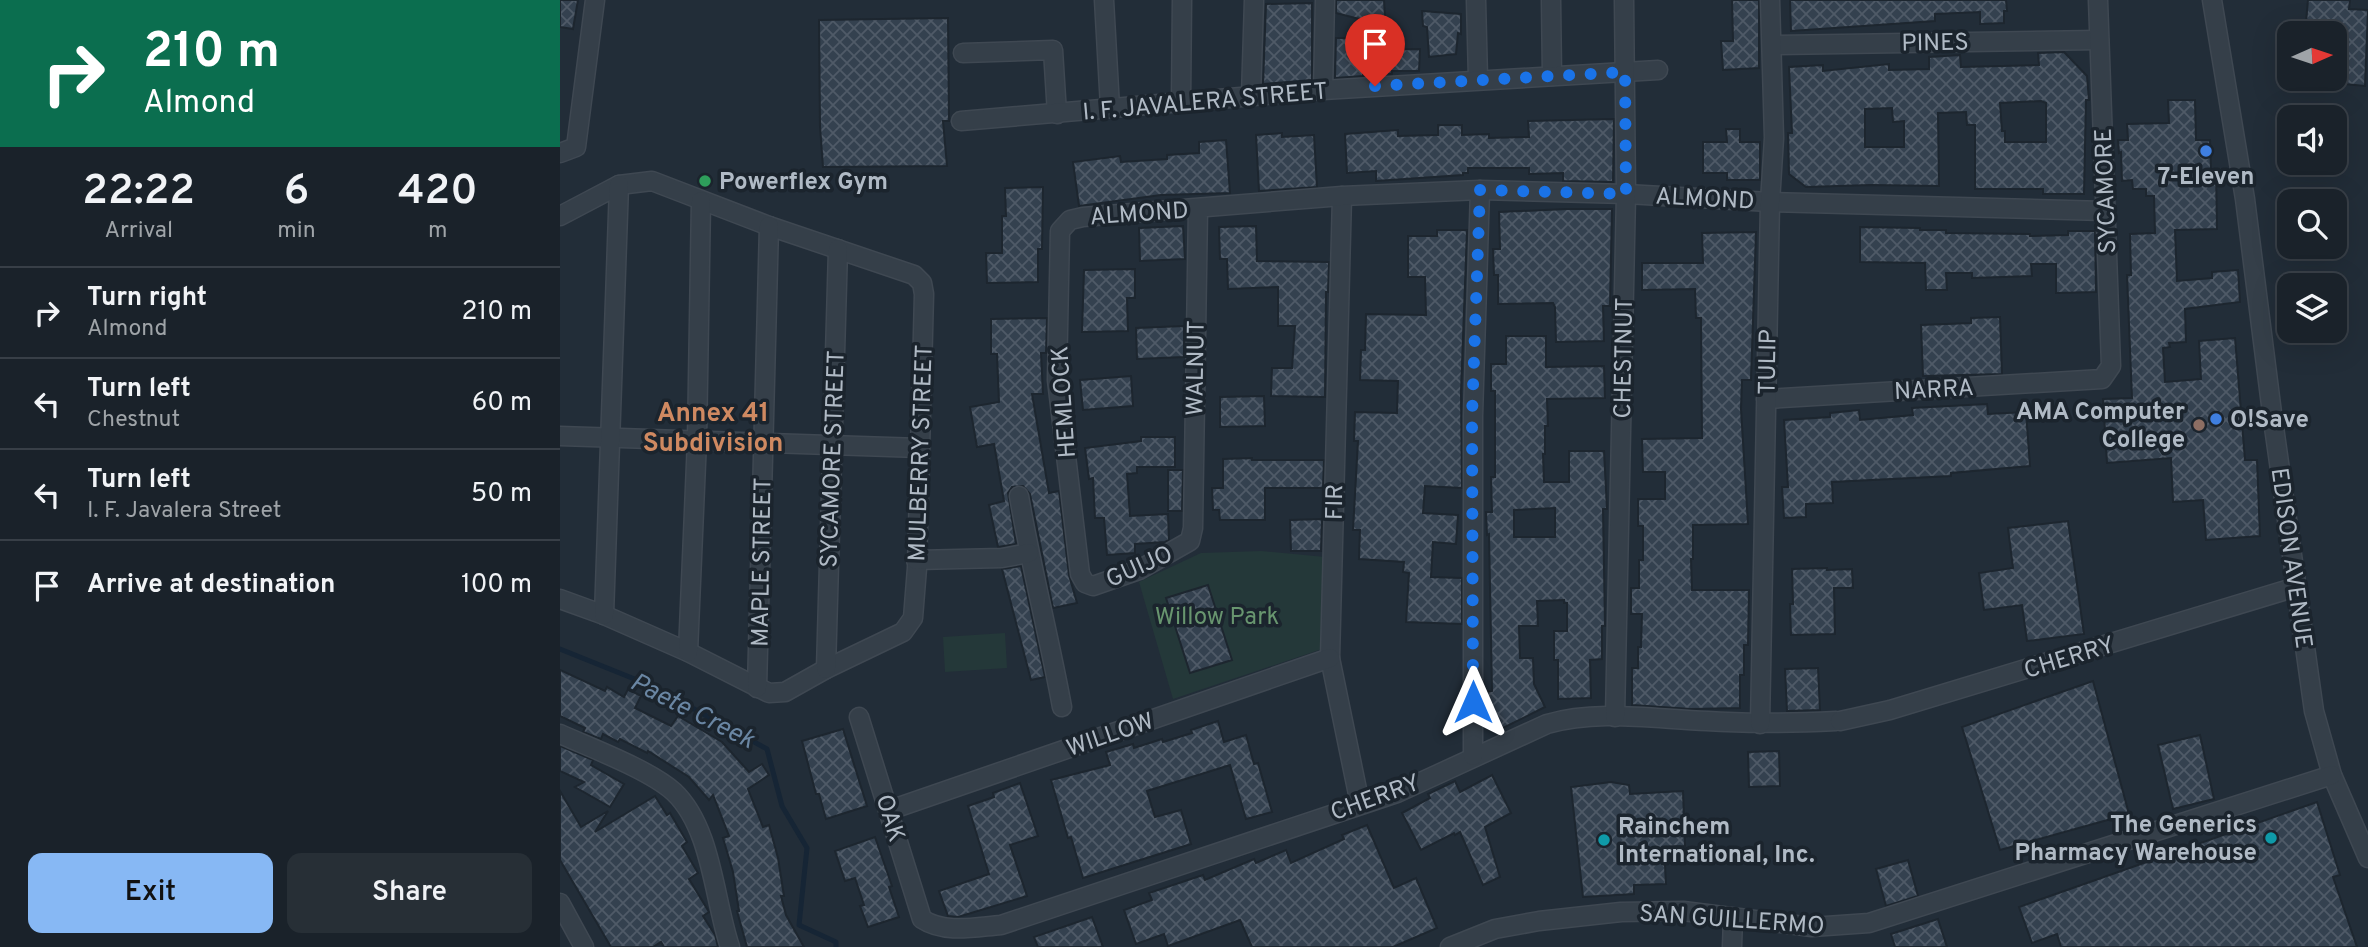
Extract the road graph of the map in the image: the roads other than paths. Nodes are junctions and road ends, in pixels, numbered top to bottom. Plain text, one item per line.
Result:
1 (595, 0) edge
2 (1104, 0) edge
3 (1182, 0) edge
4 (1254, 0) edge
5 (1325, 0) edge
6 (1476, 0) edge
7 (1551, 0) edge
8 (1624, 0) edge
9 (1770, 0) edge
10 (2098, 0) edge
11 (2212, 0) edge
12 (2099, 40) junction
13 (1772, 45) junction
14 (963, 53) dead end
15 (1658, 70) dead end
16 (1625, 72) junction
17 (1552, 76) junction
18 (1478, 79) junction
19 (1324, 90) junction
20 (1251, 96) junction
21 (1181, 100) junction
22 (1110, 107) junction
23 (1057, 114) junction
24 (961, 121) dead end
25 (560, 153) edge
26 (619, 184) junction
27 (1480, 190) junction
28 (1626, 194) junction
29 (1342, 196) junction
30 (701, 201) junction
31 (1770, 202) junction
32 (1198, 208) junction
33 (2105, 211) junction
34 (560, 216) edge
35 (769, 226) junction
36 (1060, 231) joint
37 (838, 249) junction
38 (2102, 379) joint
39 (1766, 399) junction
40 (560, 436) edge
41 (611, 437) junction
42 (697, 440) junction
43 (764, 443) junction
44 (832, 445) junction
45 (920, 447) junction
46 (1019, 496) dead end
47 (1193, 528) joint
48 (1029, 553) junction
49 (916, 560) junction
50 (1080, 573) joint
51 (2296, 587) junction
52 (560, 599) edge
53 (604, 615) junction
54 (688, 652) junction
55 (1330, 658) junction
56 (826, 669) junction
57 (757, 688) junction
58 (1062, 706) dead end
59 (859, 717) dead end
60 (1615, 717) junction
61 (1760, 724) junction
62 (560, 734) edge
63 (1473, 756) junction
64 (2332, 775) junction
65 (1360, 804) junction
66 (890, 810) junction
67 (2368, 858) edge
68 (560, 903) edge
69 (1733, 918) junction
70 (922, 919) joint
71 (584, 947) edge
72 (730, 947) edge
73 (1450, 947) edge
74 (1732, 947) edge

1 - 25 street
2 - 22 street
3 - 21 street
4 - 20 street
5 - 19 street
6 - 18 street
7 - 17 street
8 - 16 street, CHESTNUT
9 - 13 street, TULIP
10 - 12 street, SYCAMORE
11 - 51 street, EDISON AVENUE
12 - 13 street, PINES
12 - 33 street, SYCAMORE
13 - 31 street, TULIP
14 - 23 street
15 - 16 street, I. F. JAVALERA STREET
16 - 17 street, I. F. JAVALERA STREET
16 - 28 street, CHESTNUT
17 - 18 street, I. F. JAVALERA STREET
18 - 19 street, I. F. JAVALERA STREET
19 - 20 street, I. F. JAVALERA STREET
20 - 21 street, I. F. JAVALERA STREET
21 - 22 street, I. F. JAVALERA STREET
22 - 23 street, I. F. JAVALERA STREET
23 - 24 street, I. F. JAVALERA STREET
26 - 30 street, MULBERRY STREET
26 - 34 street, MULBERRY STREET
26 - 41 street
27 - 28 street, ALMOND
27 - 29 street, ALMOND
27 - 63 street
28 - 31 street, ALMOND
28 - 60 street, CHESTNUT
29 - 32 street, ALMOND
29 - 55 street, FIR
30 - 35 street, MULBERRY STREET
30 - 42 street
31 - 33 street, ALMOND
31 - 39 street, TULIP
32 - 36 street, ALMOND
32 - 47 street, WALNUT
33 - 38 street, SYCAMORE
35 - 37 street, MULBERRY STREET
35 - 43 street, MAPLE STREET
36 - 50 street, HEMLOCK
37 - 44 street, SYCAMORE STREET
37 - 45 street, MULBERRY STREET
38 - 39 street, NARRA
39 - 61 street, TULIP
40 - 41 street
41 - 42 street
41 - 53 street
42 - 43 street
42 - 54 street
43 - 44 street
43 - 57 street, MAPLE STREET
44 - 45 street
44 - 56 street, SYCAMORE STREET
45 - 49 street, MULBERRY STREET
46 - 48 street
47 - 50 street, GUIJO
48 - 49 street
48 - 58 street
49 - 56 street, MULBERRY STREET
51 - 61 street, CHERRY
51 - 64 street, EDISON AVENUE
52 - 53 street, MULBERRY STREET
53 - 54 street, MULBERRY STREET
54 - 57 street, MULBERRY STREET
55 - 65 street, FIR
55 - 66 street, WILLOW
56 - 57 street, MULBERRY STREET
59 - 66 street, OAK
60 - 61 street, CHERRY
60 - 63 street, CHERRY
62 - 72 street
63 - 65 street, CHERRY
64 - 67 street, EDISON AVENUE
64 - 69 street, SAN GUILLERMO
65 - 70 street, CHERRY
66 - 70 street, OAK
68 - 71 street
69 - 73 street, SAN GUILLERMO
69 - 74 street

